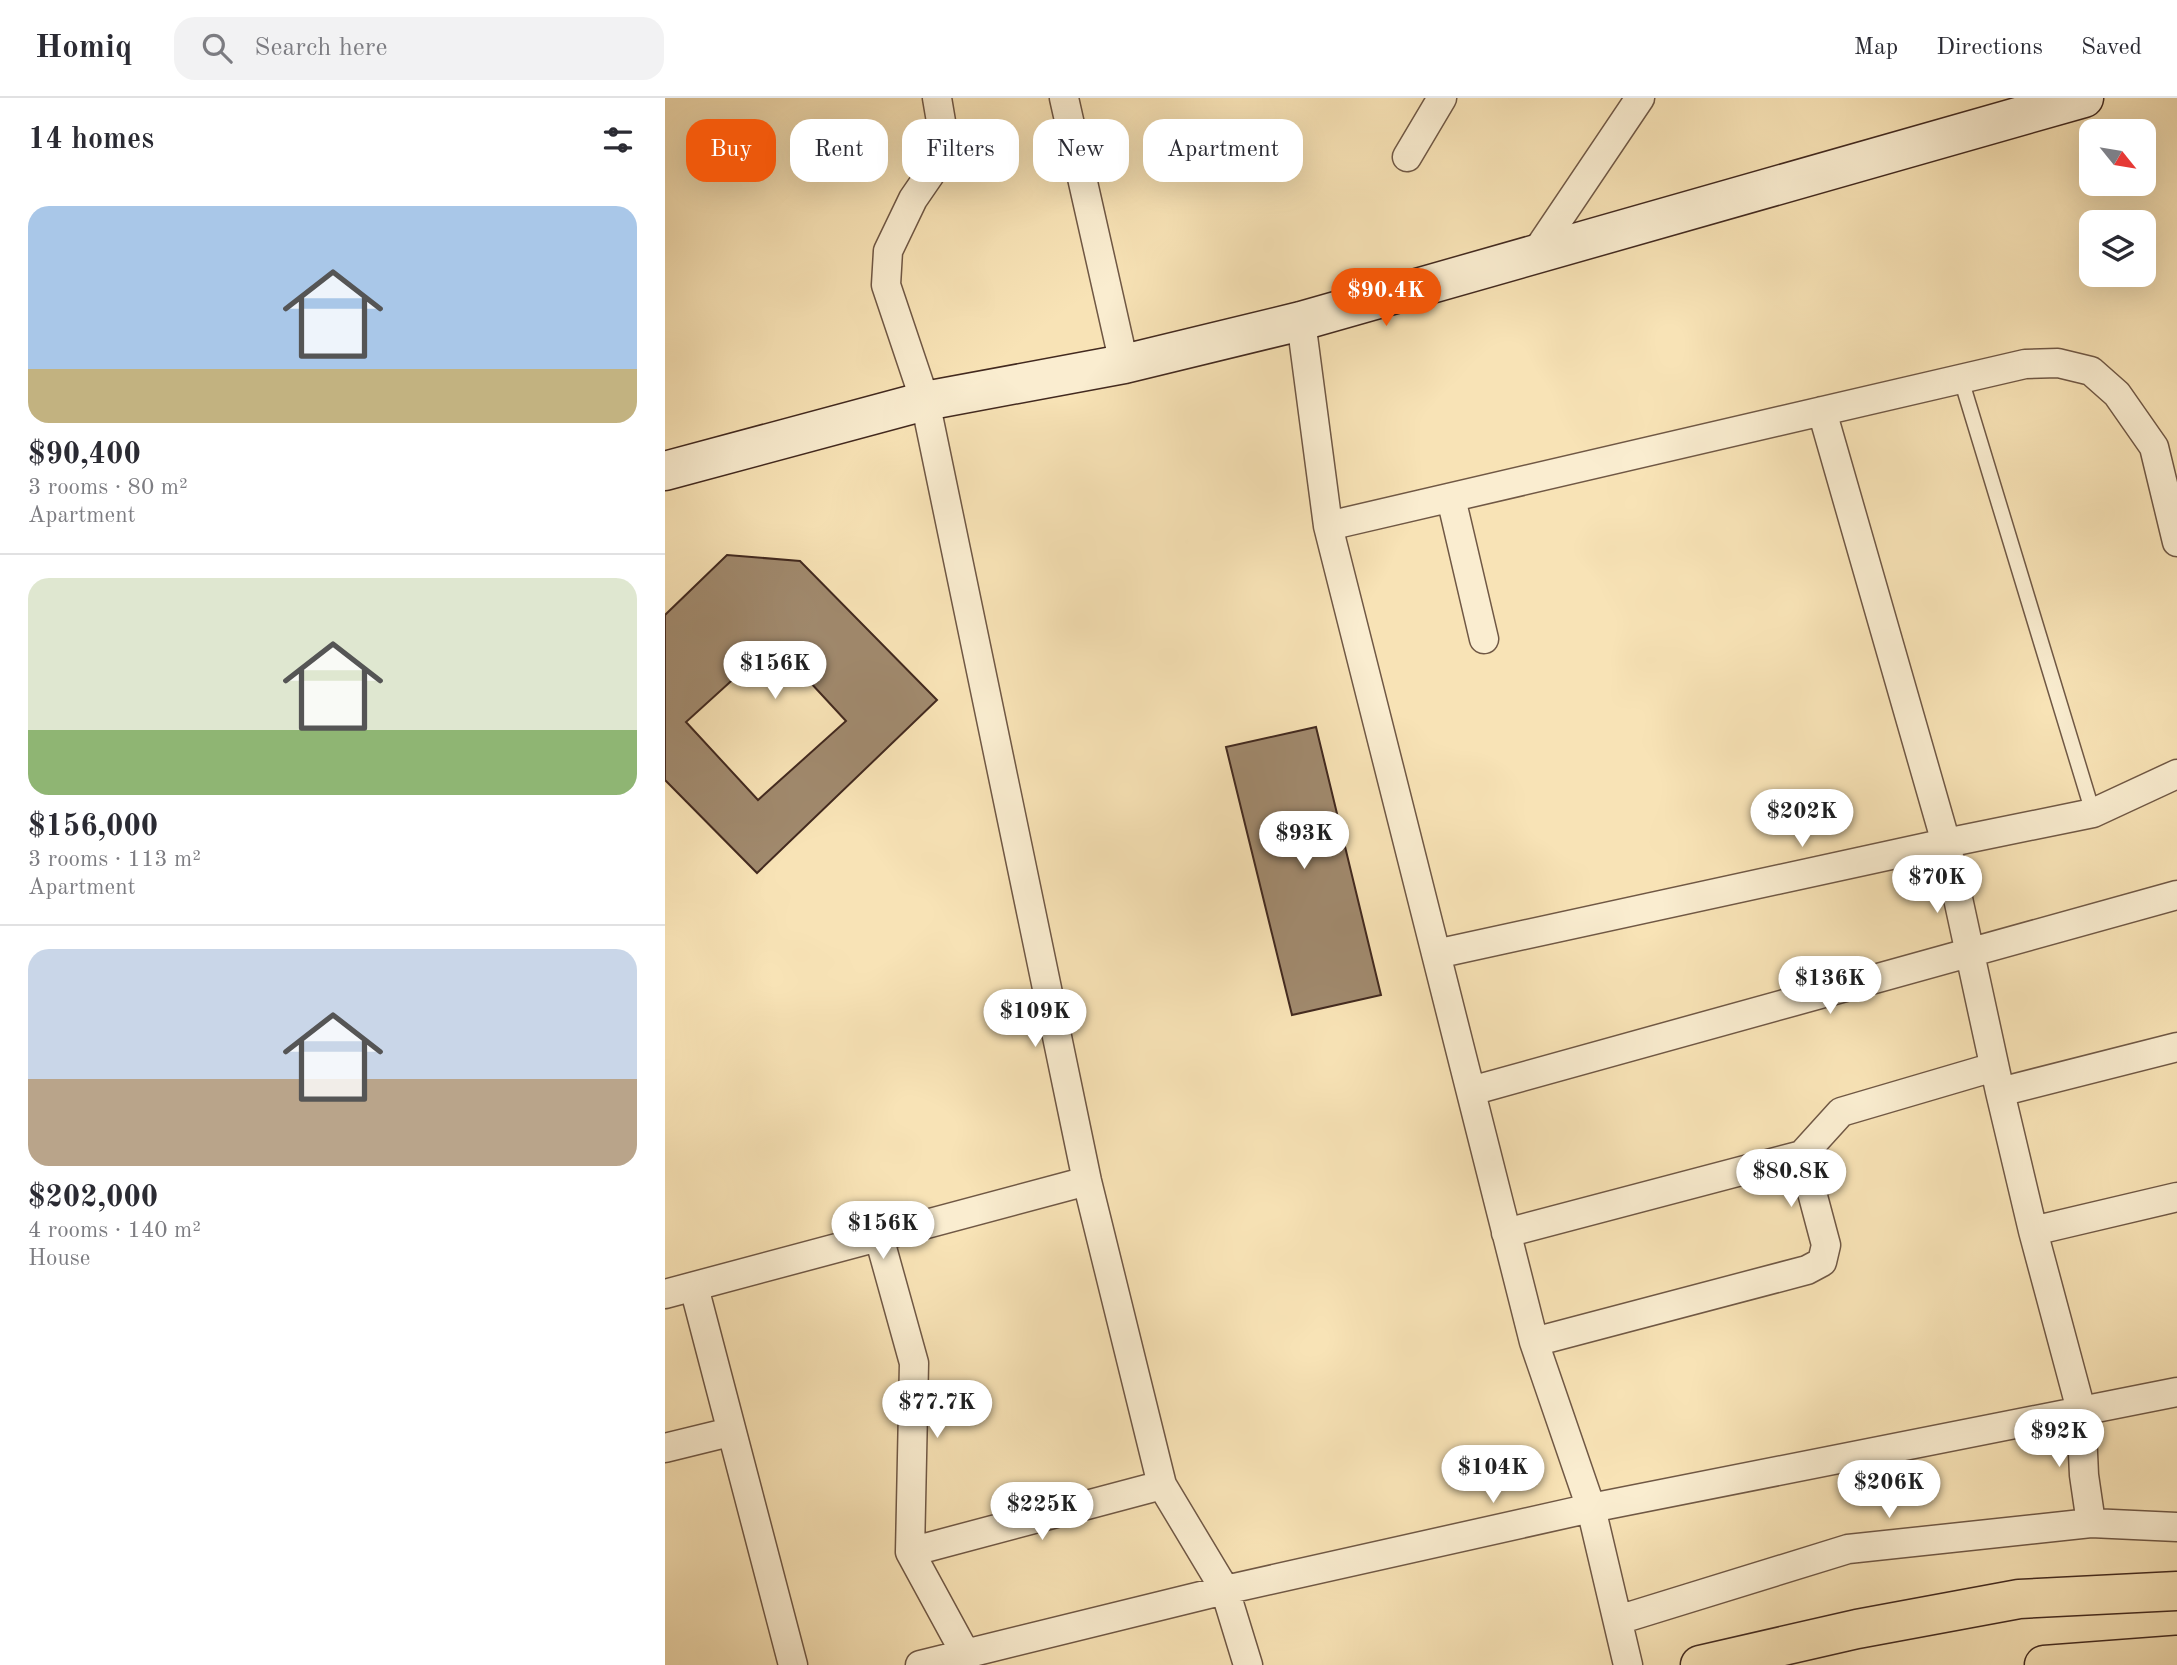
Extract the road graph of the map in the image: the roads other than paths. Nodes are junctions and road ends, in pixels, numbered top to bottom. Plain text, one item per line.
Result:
1 (937, 98) edge
2 (1064, 98) edge
3 (1442, 98) edge
4 (1640, 98) edge
5 (2084, 98) edge
6 (1407, 157) dead end
7 (1535, 254) junction
8 (1301, 321) junction
9 (1124, 364) junction
10 (1961, 379) junction
11 (925, 401) junction
12 (1822, 411) junction
13 (665, 471) edge
14 (1451, 498) junction
15 (1328, 526) junction
16 (2177, 542) edge
17 (1484, 639) dead end
18 (2177, 774) edge
19 (2093, 813) junction
20 (1946, 843) junction
21 (2177, 895) edge
22 (1970, 952) junction
23 (1436, 954) junction
24 (2177, 1047) edge
25 (1997, 1080) junction
26 (1471, 1091) junction
27 (1802, 1155) junction
28 (1087, 1181) junction
29 (2177, 1197) edge
30 (2033, 1231) junction
31 (1507, 1233) junction
32 (879, 1237) junction
33 (694, 1287) junction
34 (665, 1294) edge
35 (1534, 1342) junction
36 (2177, 1392) edge
37 (2081, 1410) junction
38 (730, 1432) junction
39 (665, 1448) edge
40 (1162, 1485) junction
41 (1591, 1508) junction
42 (2091, 1524) junction
43 (2177, 1527) edge
44 (910, 1552) junction
45 (1225, 1590) junction
46 (2177, 1591) edge
47 (1618, 1620) junction
48 (965, 1653) junction
49 (2177, 1655) edge
50 (793, 1665) edge
51 (920, 1665) edge
52 (1248, 1665) edge
53 (1628, 1665) edge
54 (1700, 1665) edge
55 (2044, 1665) edge

1 - 11 street
2 - 9 street
3 - 6 street
4 - 7 street
5 - 7 street
7 - 8 street
8 - 9 street
8 - 15 street
9 - 11 street
10 - 12 street
10 - 16 street
10 - 19 lane
11 - 13 street
11 - 28 street
12 - 14 street
12 - 20 street
14 - 15 street
14 - 17 street
15 - 23 street
18 - 19 street
19 - 20 street
20 - 22 street
20 - 23 street
21 - 22 street
22 - 25 street
22 - 26 street
23 - 26 street
24 - 25 street
25 - 27 street
25 - 30 street
26 - 31 street
27 - 31 street
27 - 35 street
28 - 32 street
28 - 40 street
29 - 30 street
30 - 37 street
31 - 35 street
32 - 33 street
32 - 44 street
33 - 34 street
33 - 38 street
35 - 41 street
36 - 37 street
37 - 41 street
37 - 42 street
38 - 39 street
38 - 50 street
40 - 44 street
40 - 45 street
41 - 45 street
41 - 47 street
42 - 43 street
42 - 47 street
44 - 48 street
45 - 48 street
45 - 52 street
46 - 54 highway
47 - 53 street
48 - 51 street
49 - 55 highway

